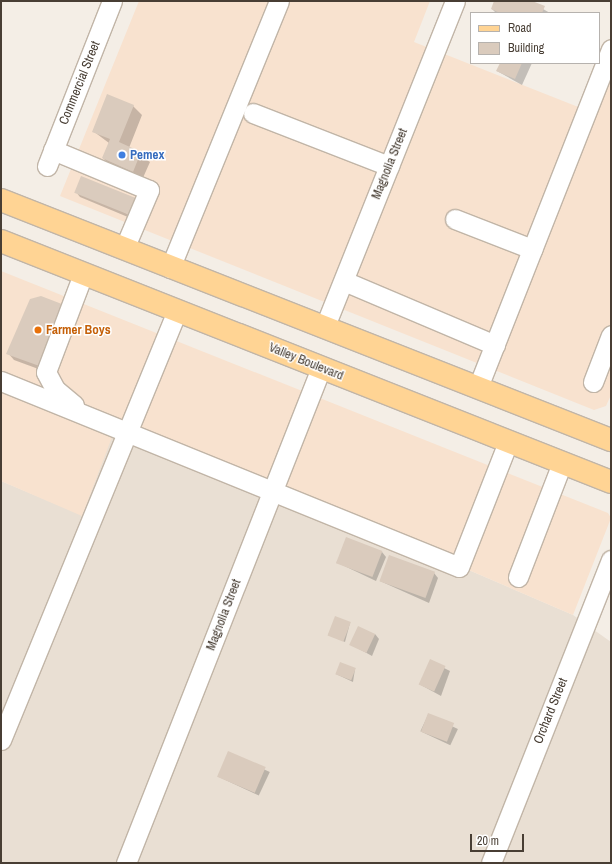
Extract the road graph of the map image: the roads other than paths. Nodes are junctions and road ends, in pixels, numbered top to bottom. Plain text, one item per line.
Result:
1 (112, 1) edge
2 (279, 1) edge
3 (455, 1) edge
4 (611, 49) edge
5 (253, 113) dead end
6 (389, 166) junction
7 (1, 200) edge
8 (455, 220) dead end
9 (1, 242) edge
10 (124, 249) junction
11 (532, 249) junction
12 (170, 268) junction
13 (83, 274) junction
14 (344, 281) junction
15 (177, 311) junction
16 (325, 326) junction
17 (611, 335) edge
18 (495, 345) junction
19 (321, 368) junction
20 (1, 381) edge
21 (593, 382) dead end
22 (478, 387) junction
23 (81, 414) junction
24 (126, 432) junction
25 (611, 440) edge
26 (508, 442) junction
27 (562, 463) junction
28 (611, 482) edge
29 (272, 493) junction
30 (611, 560) edge
31 (518, 577) dead end
32 (1, 740) edge
33 (126, 863) edge
34 (491, 863) edge

1 - 10 street, Commercial Street
2 - 12 street
3 - 6 street, Magnolia Street
4 - 11 street
5 - 6 street
6 - 14 street, Magnolia Street
7 - 10 main road
8 - 11 street
9 - 13 main road, Valley Boulevard
10 - 12 main road
11 - 18 street
12 - 16 main road
13 - 15 main road, Valley Boulevard
13 - 23 street
14 - 16 street, Magnolia Street
14 - 18 street
15 - 19 main road, Valley Boulevard
15 - 24 street
16 - 22 main road
17 - 21 street
18 - 22 street
19 - 26 main road, Valley Boulevard
19 - 29 street, Magnolia Street
20 - 23 street
22 - 25 main road
23 - 24 street
24 - 29 street
24 - 32 street
26 - 27 main road, Valley Boulevard
26 - 29 street
27 - 28 main road, Valley Boulevard
27 - 31 street
29 - 33 street, Magnolia Street
30 - 34 street, Orchard Street

